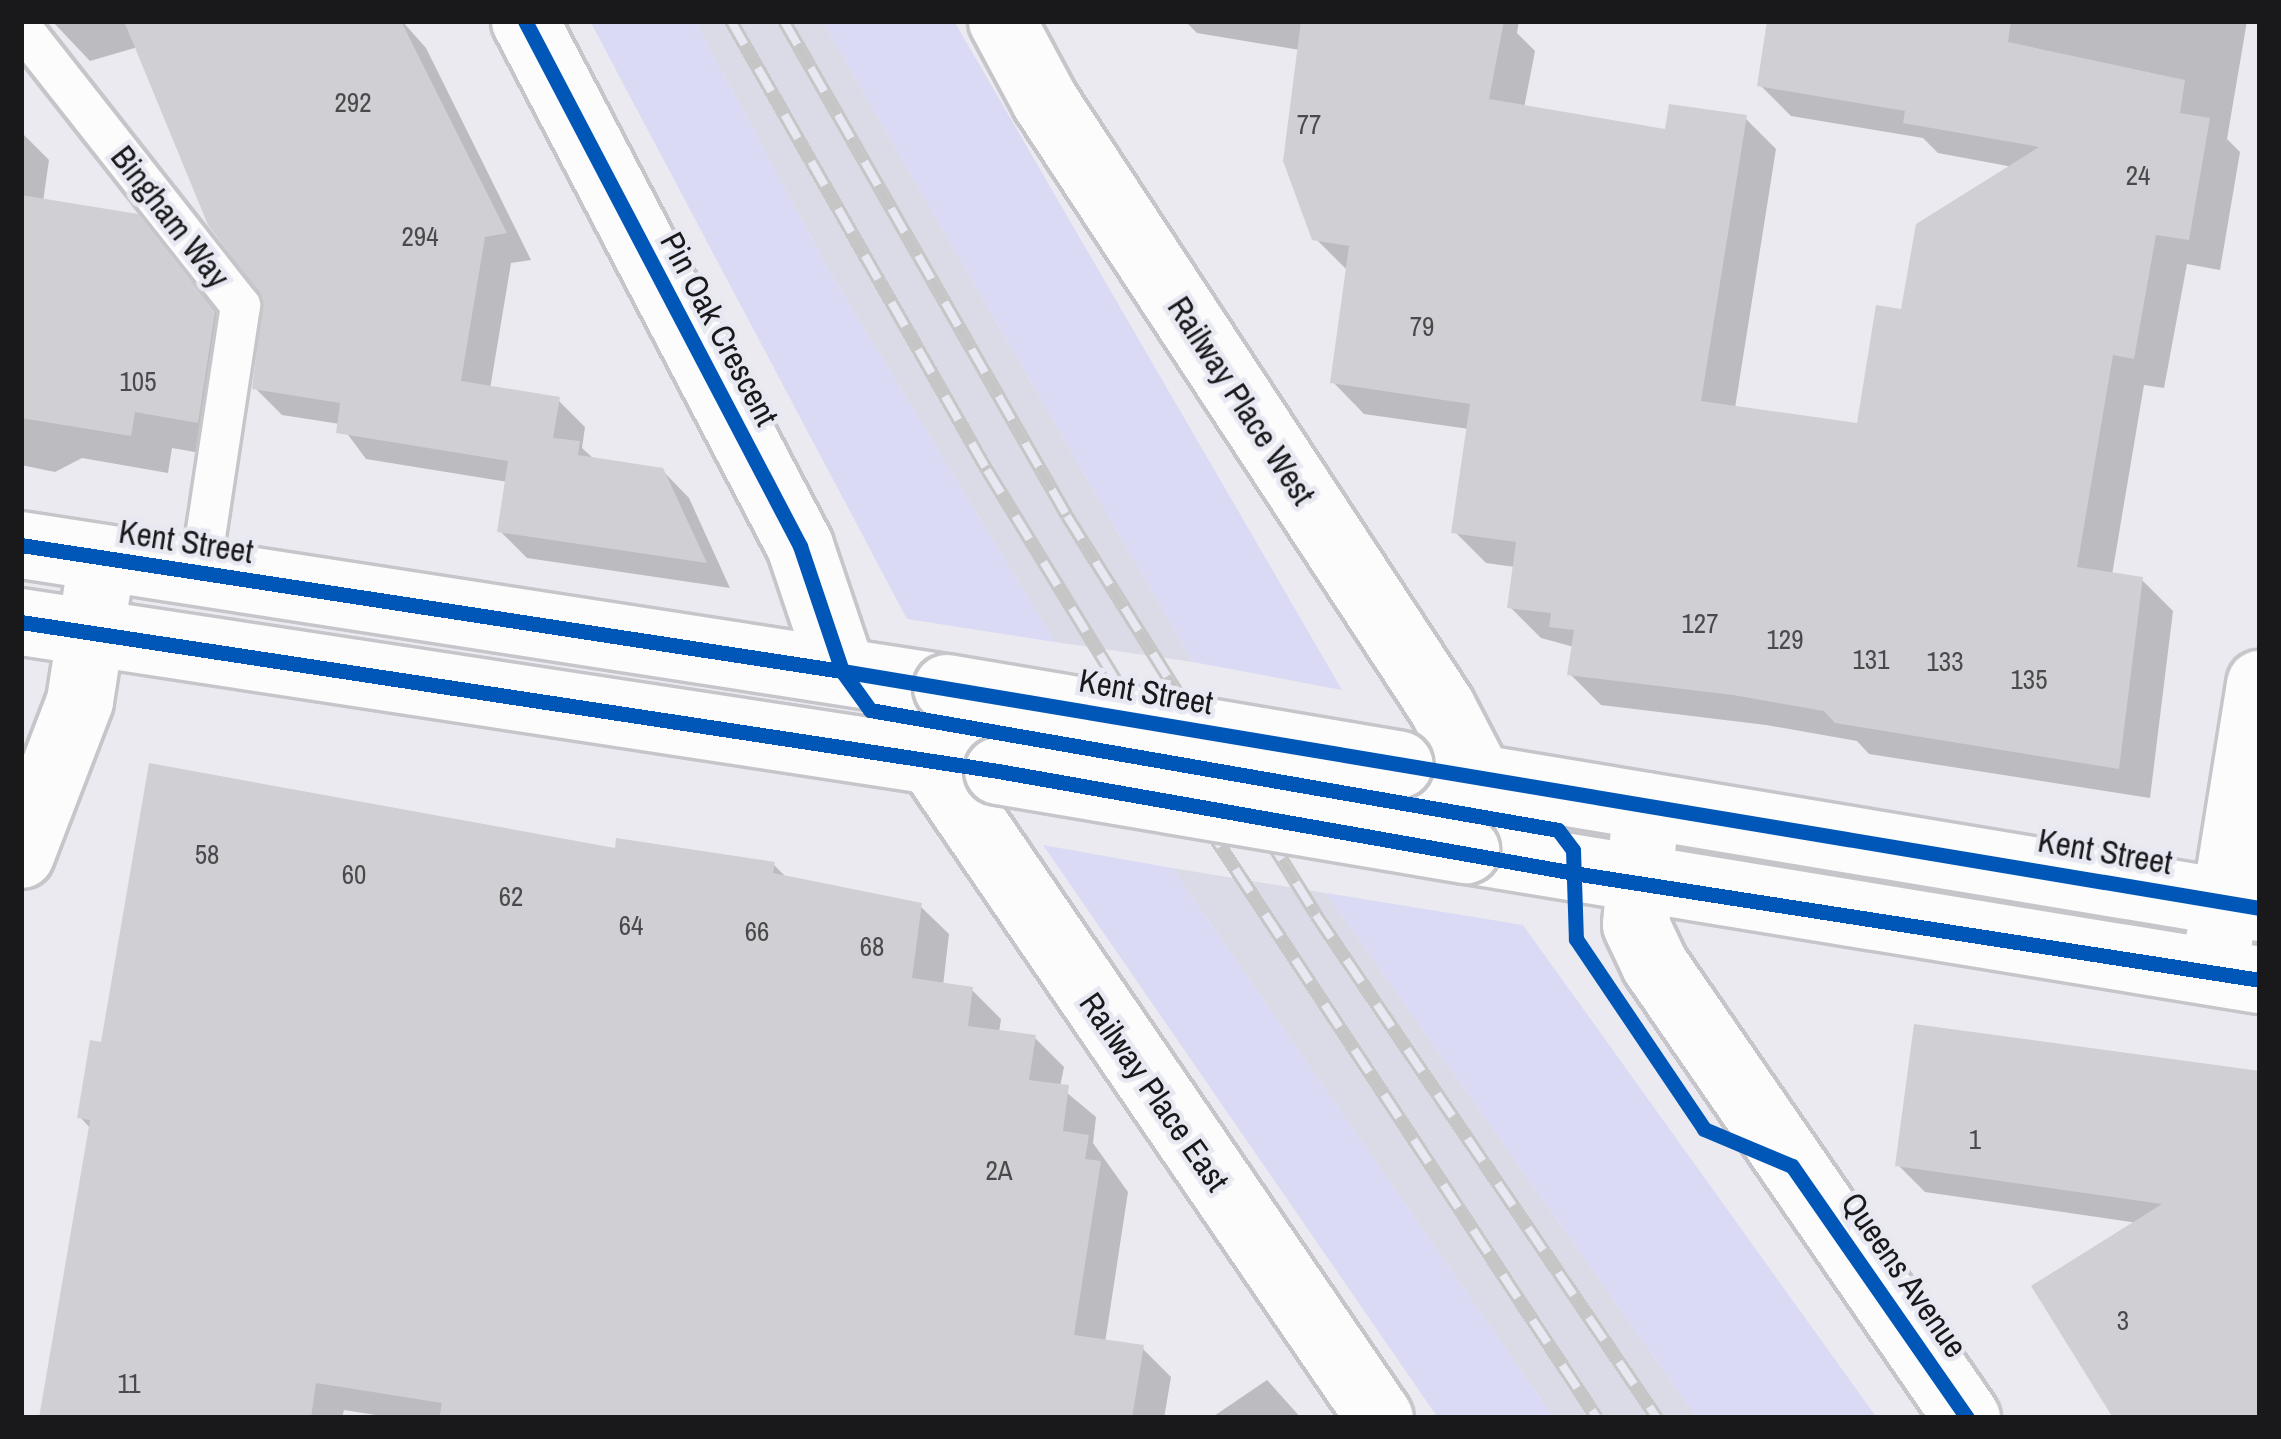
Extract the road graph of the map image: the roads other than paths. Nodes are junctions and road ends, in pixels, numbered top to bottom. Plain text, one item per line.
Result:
1 (525, 21) edge
2 (1002, 21) edge
3 (21, 27) edge
4 (21, 545) edge
5 (102, 559) junction
6 (199, 576) junction
7 (21, 622) edge
8 (89, 633) junction
9 (842, 671) junction
10 (2260, 684) edge
11 (932, 762) junction
12 (1480, 780) junction
13 (1646, 806) junction
14 (21, 855) edge
15 (1639, 882) junction
16 (2243, 905) edge
17 (2237, 976) edge
18 (1380, 1418) edge
19 (1966, 1418) edge

1 - 9 street, Pin Oak Crescent
2 - 12 street, Railway Place West
3 - 6 lane, Bingham Way
4 - 5 street, Kent Street
5 - 6 street, Kent Street
5 - 8 street
6 - 9 street, Kent Street
7 - 8 street
8 - 11 street
8 - 14 street
9 - 12 street, Kent Street, bridge
10 - 16 street
11 - 15 street, bridge
11 - 18 street, Railway Place East
12 - 13 street, Kent Street
13 - 15 street, Queens Avenue
13 - 16 street, Kent Street
15 - 17 street
15 - 19 street, Queens Avenue
16 - 17 street

